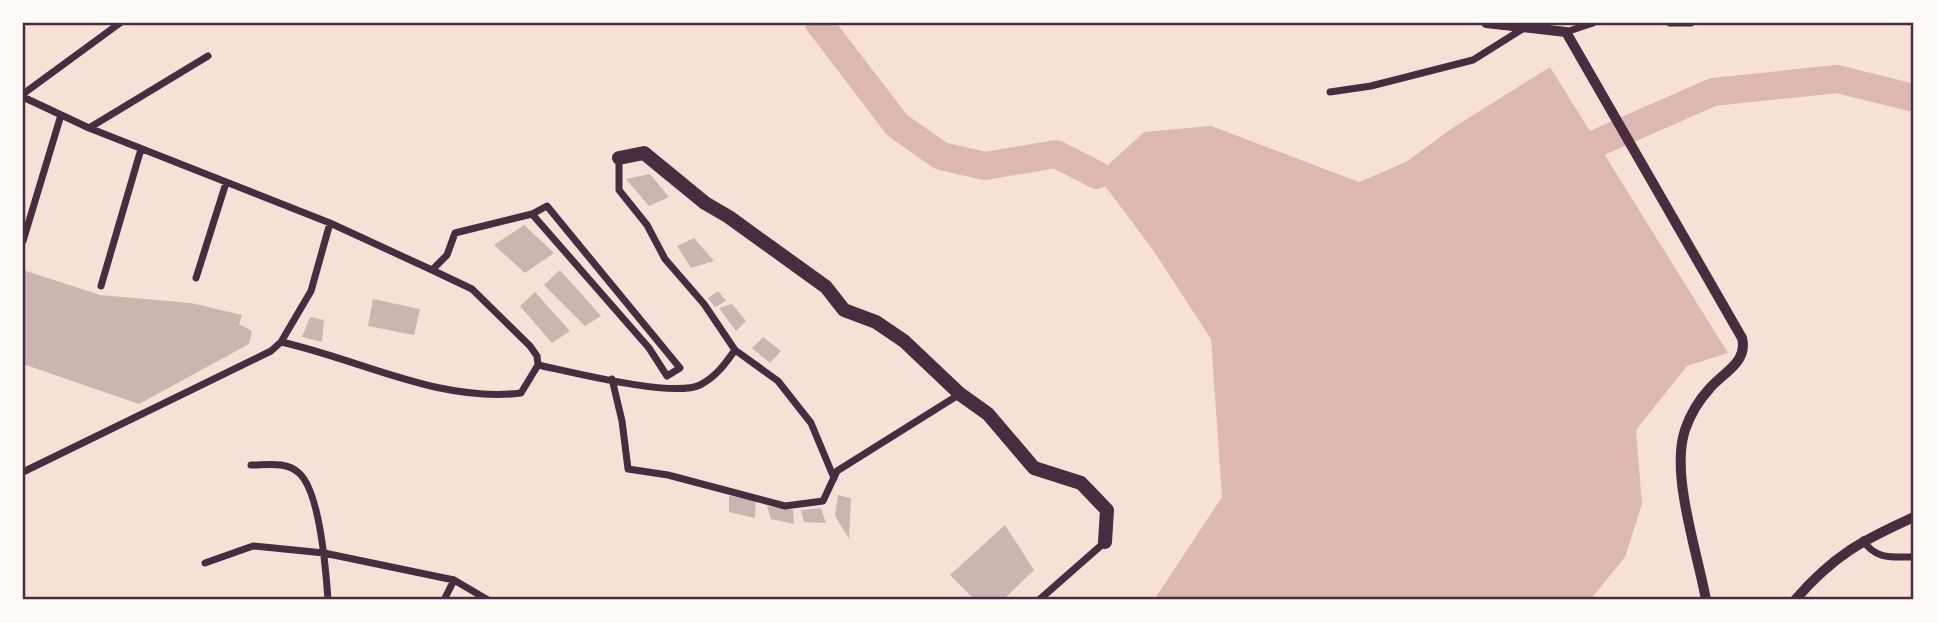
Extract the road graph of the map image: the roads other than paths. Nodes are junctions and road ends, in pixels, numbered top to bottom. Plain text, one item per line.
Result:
1 (120, 23) edge
2 (1486, 23) edge
3 (1593, 23) edge
4 (1670, 23) edge
5 (1691, 23) edge
6 (1525, 28) junction
7 (1566, 32) junction
8 (208, 56) dead end
9 (1330, 92) dead end
10 (23, 96) edge
11 (61, 115) junction
12 (89, 128) junction
13 (141, 149) junction
14 (619, 158) joint
15 (226, 183) junction
16 (531, 214) junction
17 (330, 223) junction
18 (23, 241) edge
19 (432, 270) junction
20 (196, 278) dead end
21 (102, 286) dead end
22 (281, 342) junction
23 (735, 350) junction
24 (538, 365) junction
25 (612, 379) junction
26 (960, 394) junction
27 (251, 465) dead end
28 (24, 472) edge
29 (834, 478) junction
30 (1914, 517) edge
31 (1863, 540) junction
32 (1105, 542) joint
33 (324, 553) junction
34 (1914, 557) edge
35 (205, 562) dead end
36 (454, 580) junction
37 (328, 600) edge
38 (444, 600) edge
39 (488, 600) edge
40 (1039, 600) edge
41 (1706, 600) edge
42 (1795, 600) edge

1 - 10 street
2 - 6 street
3 - 7 street
4 - 5 street
6 - 7 street
6 - 9 street
7 - 41 street
8 - 12 street
10 - 11 street
11 - 12 street
11 - 18 street
12 - 13 street
13 - 15 street
13 - 21 street
14 - 23 street
14 - 26 highway
15 - 17 street
15 - 20 street
16 - 16 street
16 - 19 street
17 - 19 street
17 - 22 street
19 - 24 street
22 - 24 street
22 - 28 street
23 - 25 street
23 - 29 street
24 - 25 street
25 - 29 street
26 - 29 street
26 - 32 highway
27 - 33 street
30 - 31 street
31 - 34 street
31 - 42 street
32 - 40 street
33 - 35 street
33 - 36 street
33 - 37 street
36 - 38 street
36 - 39 street

